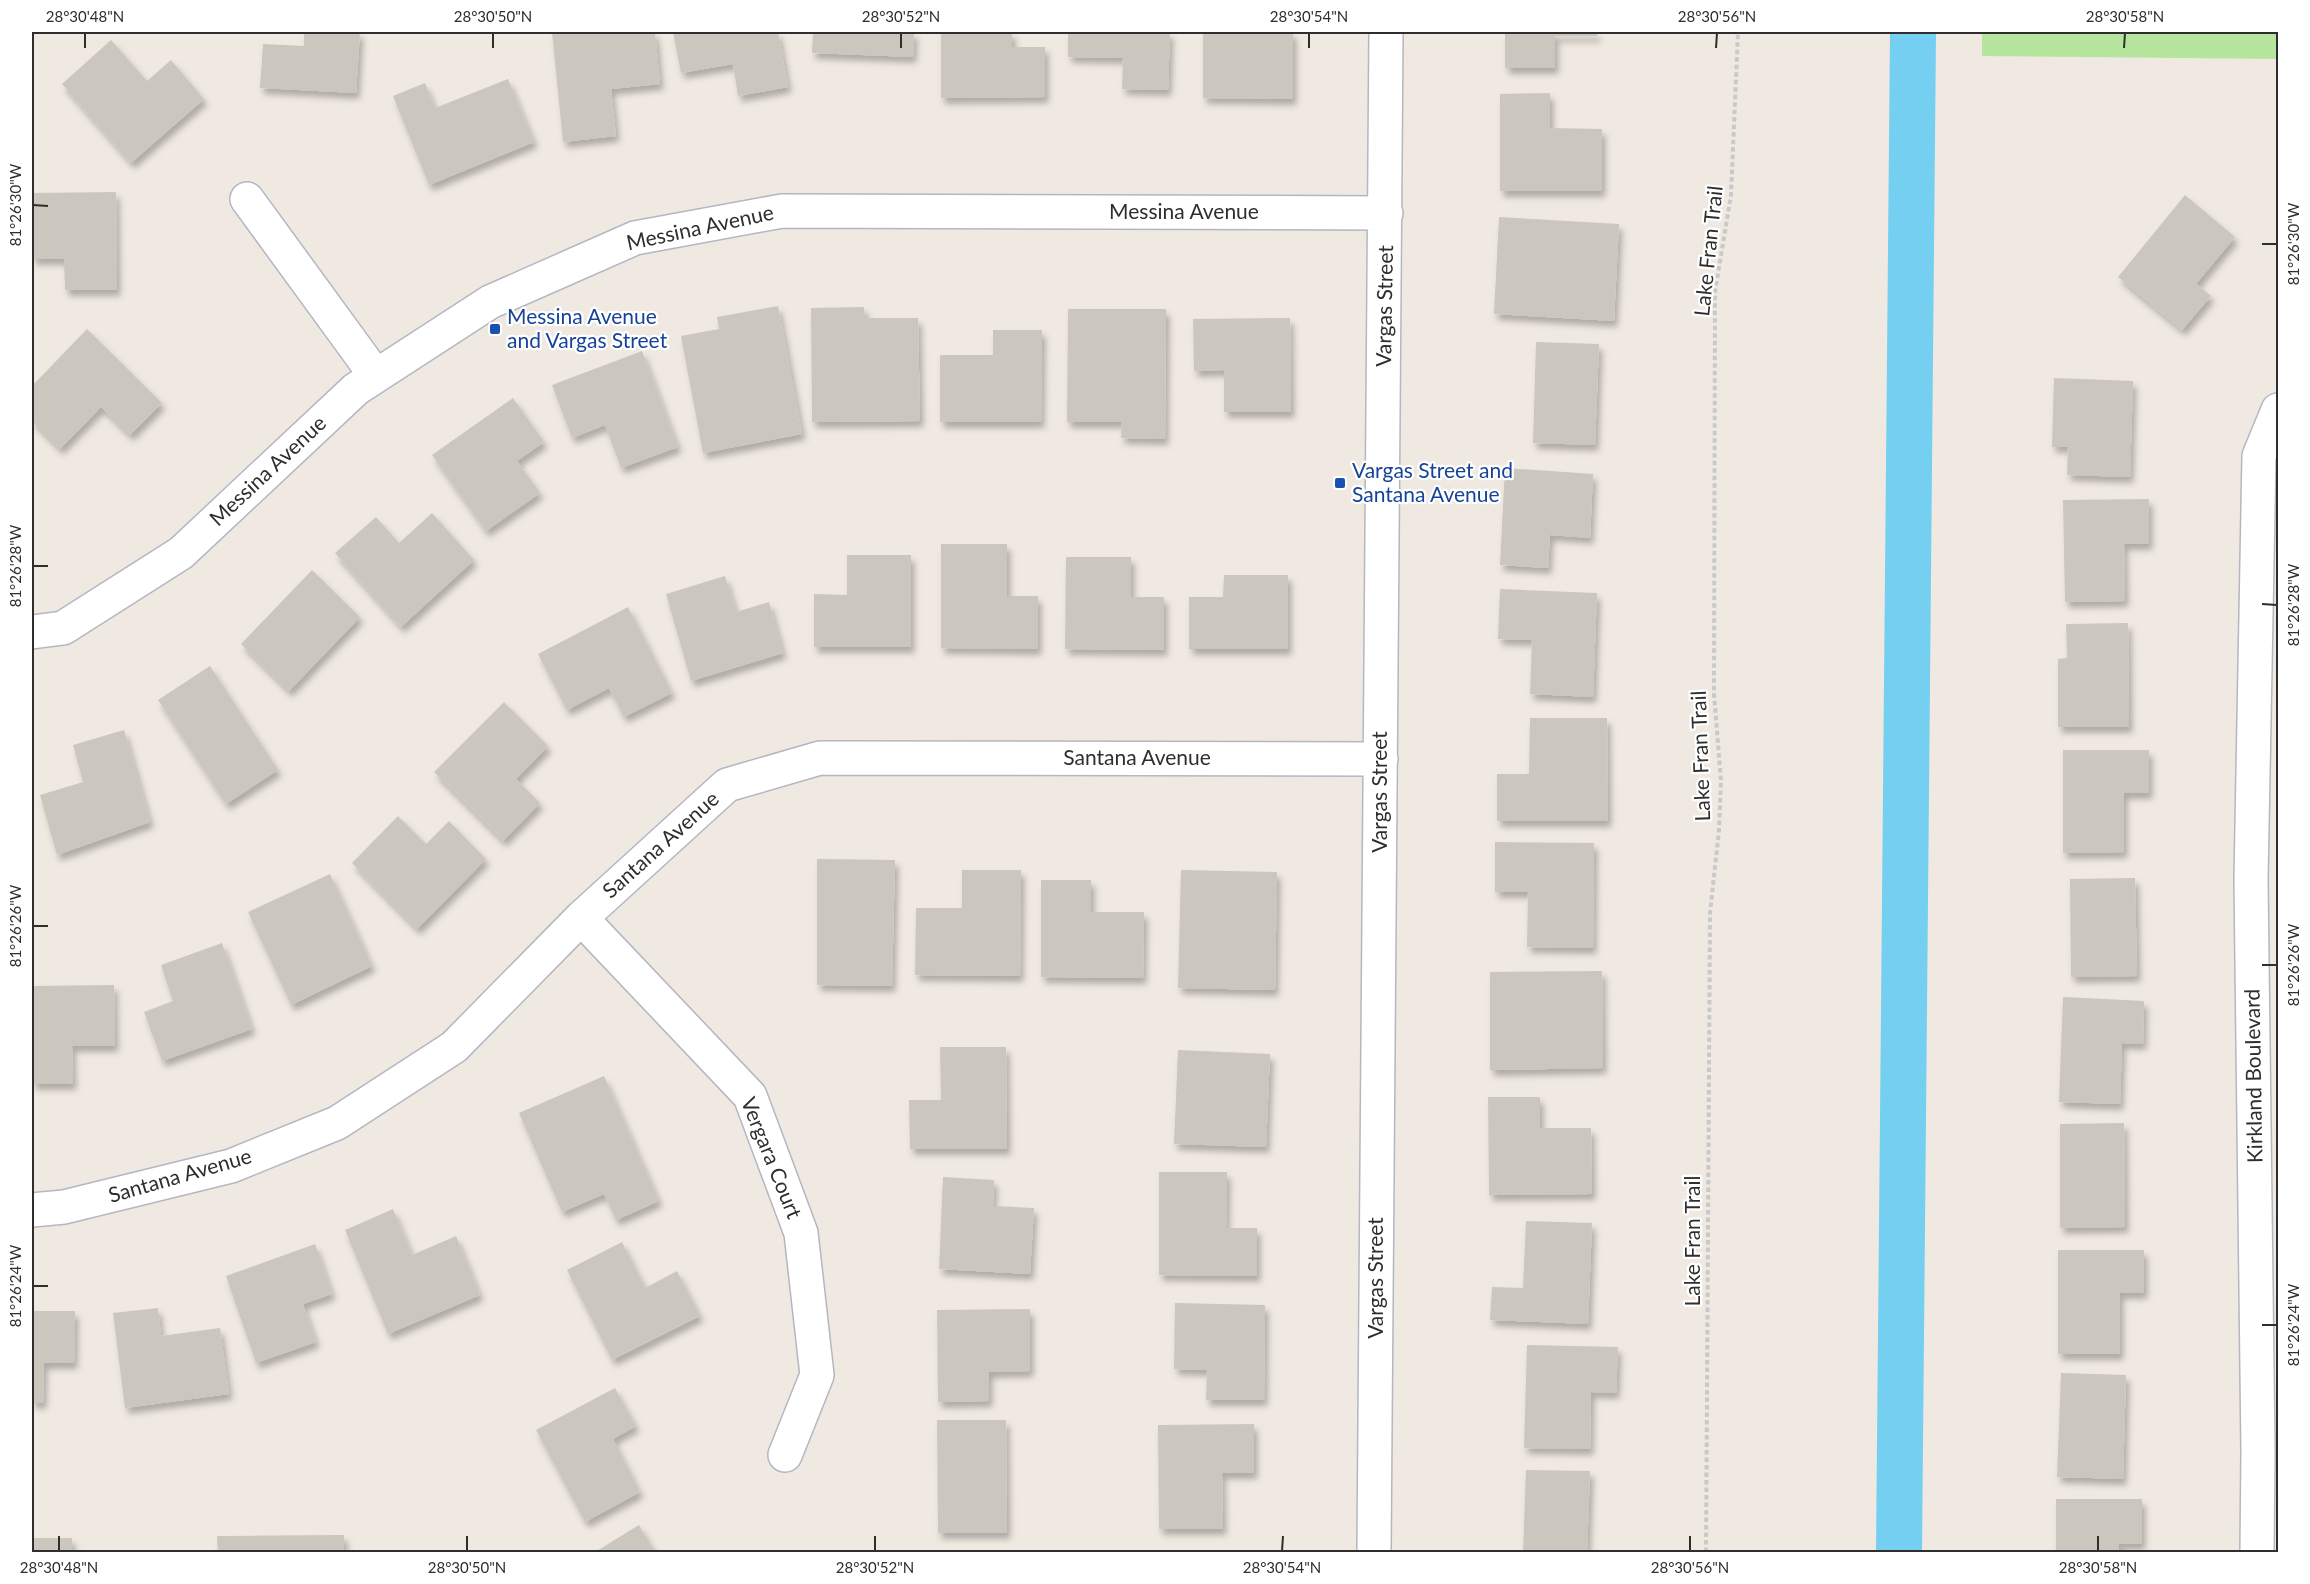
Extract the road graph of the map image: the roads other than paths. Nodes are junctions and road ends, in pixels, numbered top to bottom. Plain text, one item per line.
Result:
1 (1386, 32) edge
2 (247, 199) dead end
3 (1386, 213) junction
4 (376, 376) junction
5 (2278, 410) edge
6 (32, 632) edge
7 (1381, 759) junction
8 (2265, 879) edge
9 (581, 918) junction
10 (32, 1210) edge
11 (2268, 1452) edge
12 (785, 1455) dead end
13 (1374, 1552) edge
14 (2256, 1552) edge

1 - 3 street, Vargas Street
2 - 4 street
3 - 4 street, Messina Avenue
3 - 7 street, Vargas Street
4 - 6 street, Messina Avenue
5 - 8 street, Kirkland Boulevard
7 - 9 street, Santana Avenue
7 - 13 street, Vargas Street
8 - 11 street, Kirkland Boulevard
9 - 10 street, Santana Avenue
9 - 12 street, Vergara Court
11 - 14 street, Kirkland Boulevard

